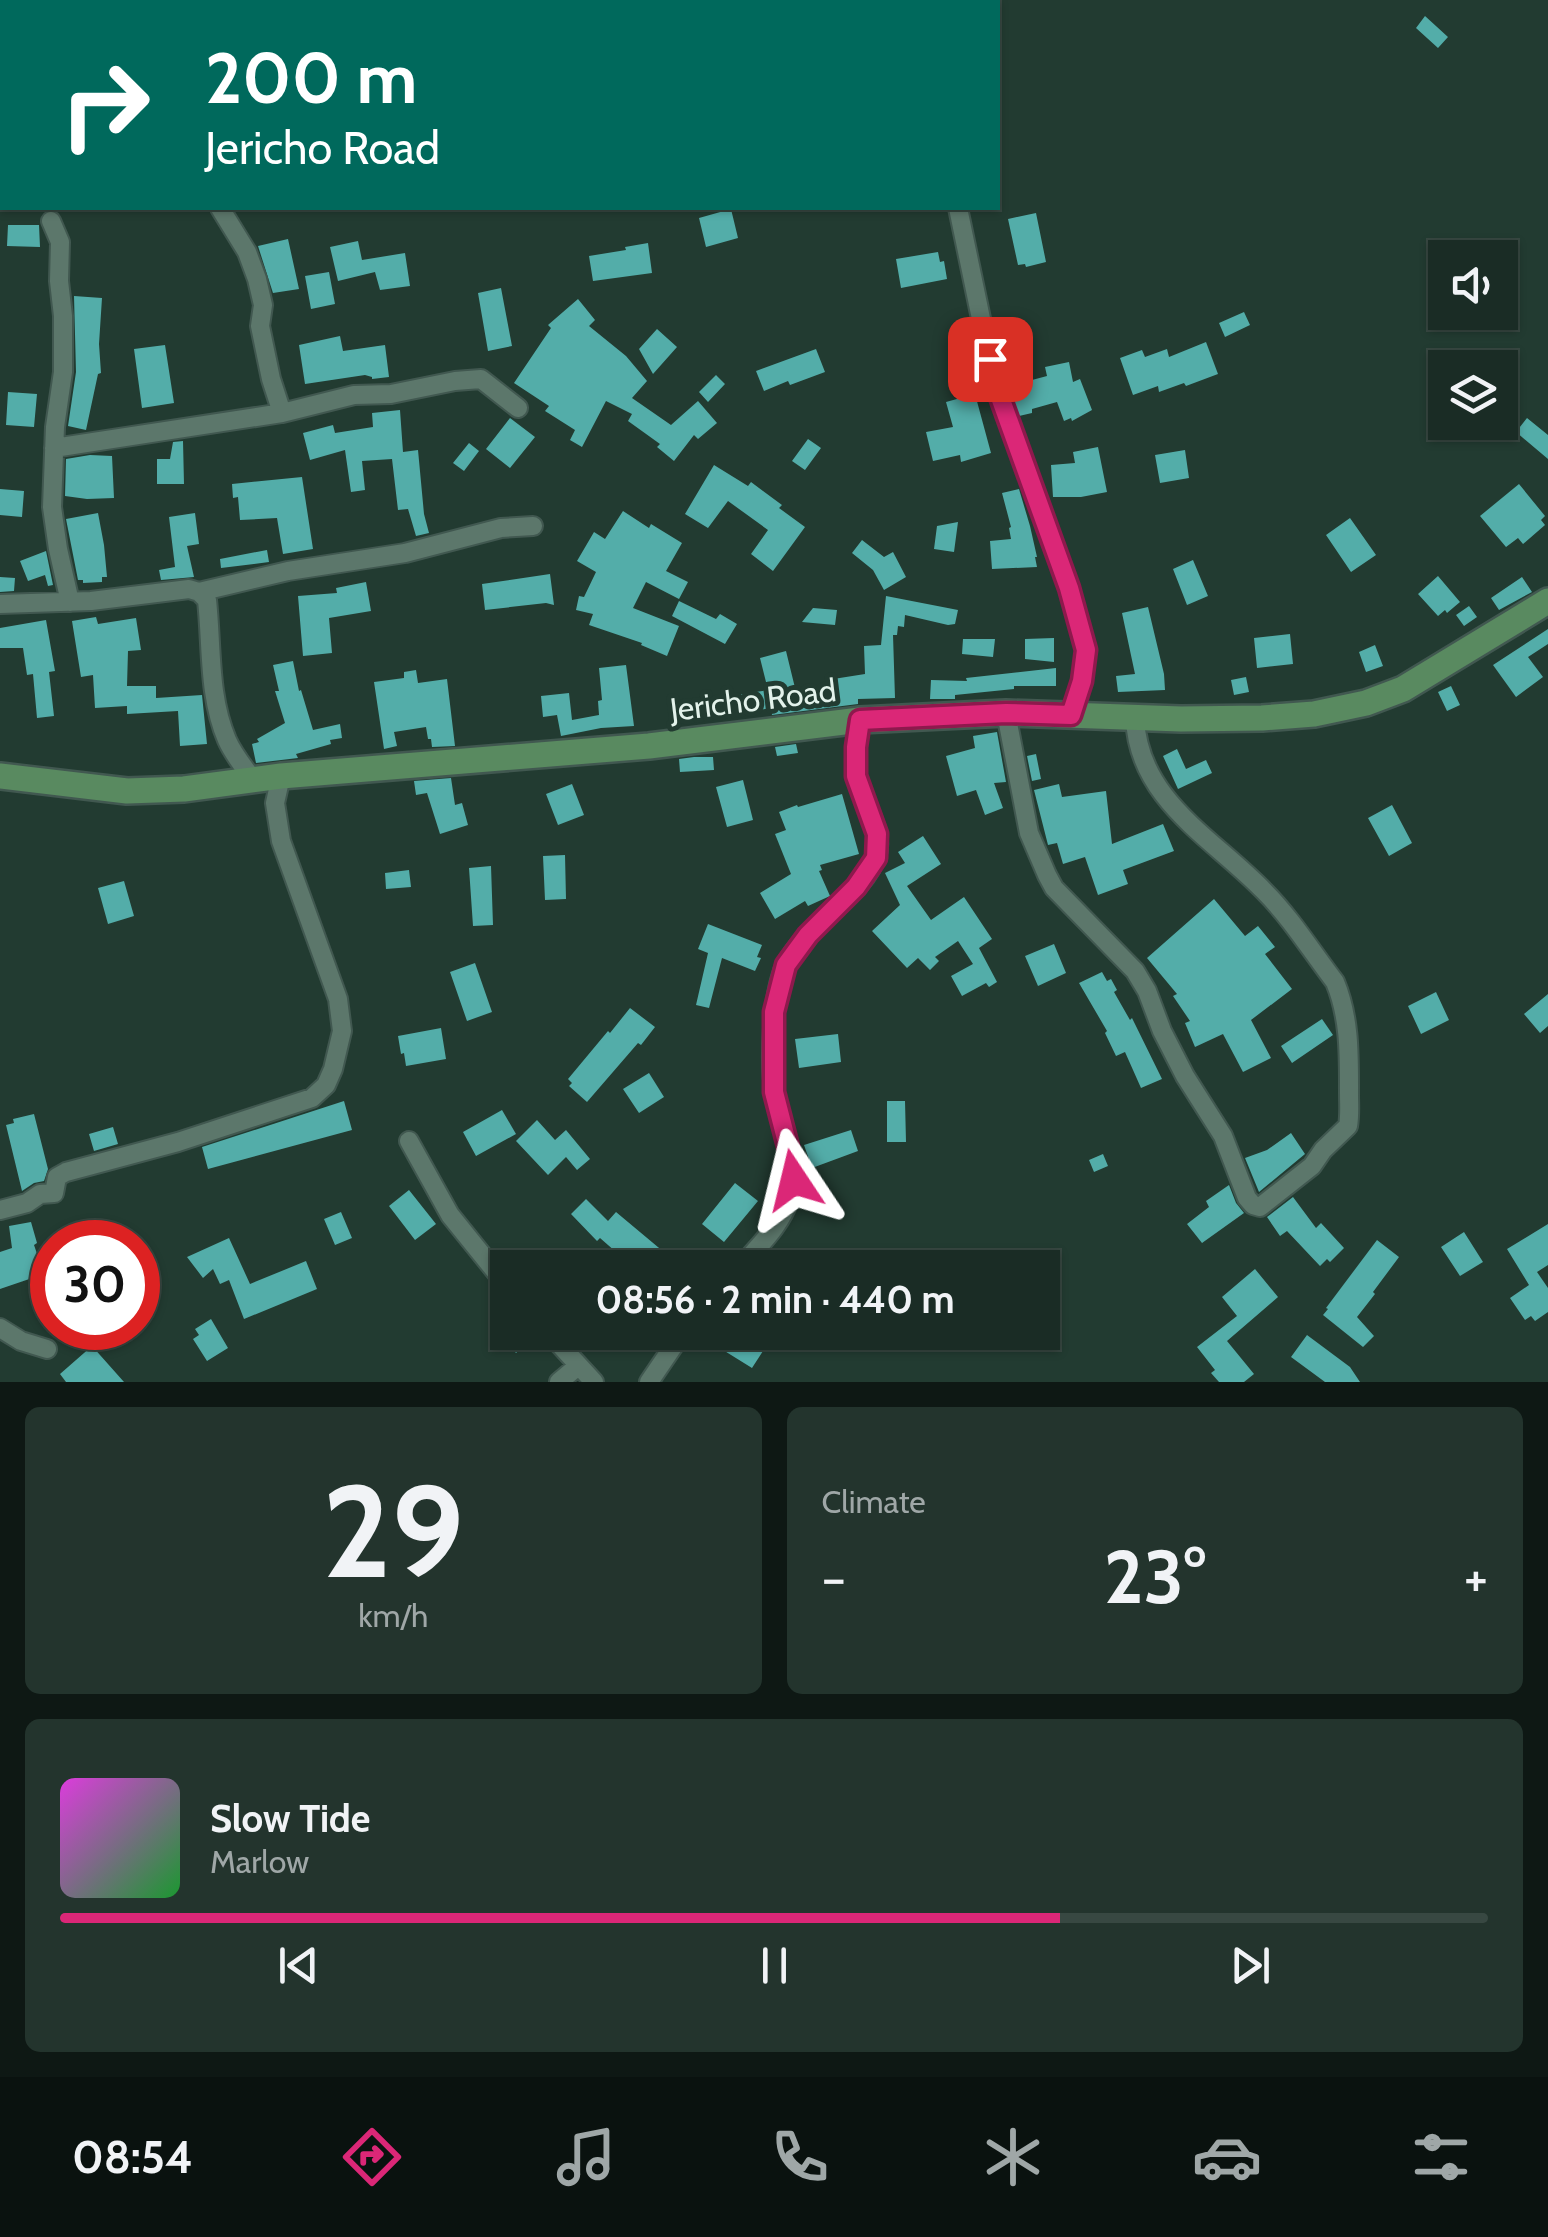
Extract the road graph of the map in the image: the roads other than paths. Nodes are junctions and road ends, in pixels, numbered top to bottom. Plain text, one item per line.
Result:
1 (221, 210) edge
2 (958, 210) edge
3 (52, 221) dead end
4 (518, 408) dead end
5 (282, 413) junction
6 (54, 448) junction
7 (533, 526) dead end
8 (199, 592) junction
9 (1548, 601) edge
10 (70, 602) junction
11 (0, 604) edge
12 (1006, 713) junction
13 (1071, 715) junction
14 (1135, 718) junction
15 (860, 720) junction
16 (0, 776) edge
17 (282, 776) junction
18 (253, 780) junction
19 (409, 1142) dead end
20 (0, 1210) edge
21 (755, 1250) edge
22 (490, 1265) edge
23 (0, 1328) edge
24 (30, 1343) edge
25 (564, 1350) edge
26 (671, 1350) edge
27 (578, 1366) junction
28 (559, 1382) edge
29 (594, 1382) edge
30 (650, 1382) edge

1 - 5 street
2 - 13 street
3 - 6 street
4 - 5 street
5 - 6 street
6 - 10 street
7 - 8 street
8 - 10 street
8 - 18 street
9 - 14 street, Jericho Road
10 - 11 street
12 - 13 street, Jericho Road
12 - 14 street
12 - 15 street, Jericho Road
13 - 14 street, Jericho Road
15 - 17 street, Jericho Road
15 - 21 street
16 - 18 street, Jericho Road
17 - 18 street, Jericho Road
17 - 20 street
19 - 22 street
23 - 24 street
25 - 27 street
26 - 30 street
27 - 28 street
27 - 29 street

